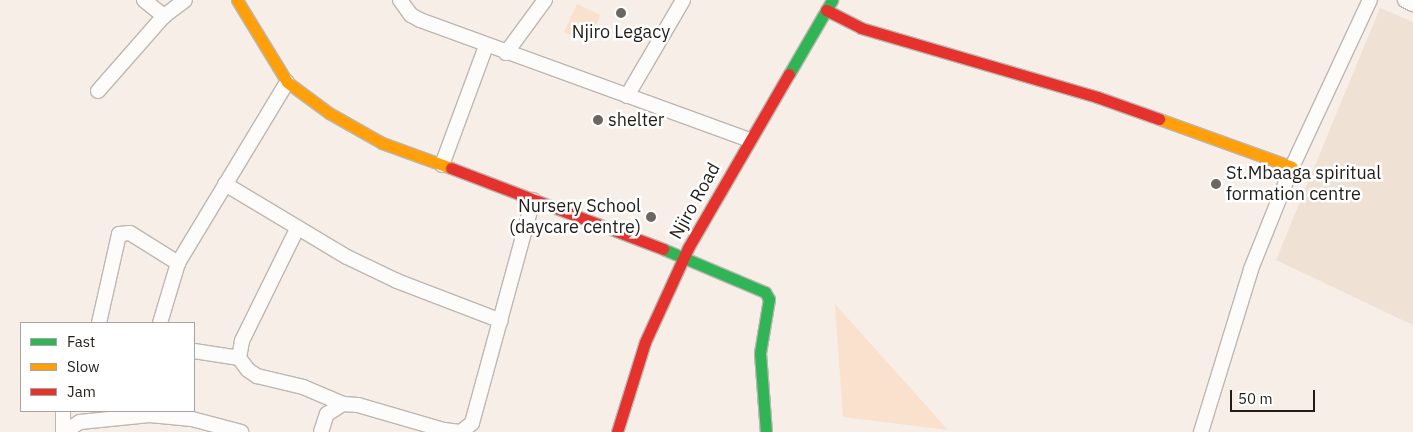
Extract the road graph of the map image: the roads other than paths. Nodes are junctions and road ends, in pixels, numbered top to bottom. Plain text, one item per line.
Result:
1 (144, 0) edge
2 (186, 0) edge
3 (237, 0) edge
4 (400, 0) edge
5 (545, 0) edge
6 (683, 0) edge
7 (1370, 0) edge
8 (1405, 0) edge
9 (1413, 4) edge
10 (829, 5) edge
11 (164, 16) junction
12 (486, 46) junction
13 (506, 53) junction
14 (287, 82) junction
15 (98, 91) dead end
16 (627, 96) junction
17 (750, 140) junction
18 (442, 165) junction
19 (1292, 167) junction
20 (225, 184) junction
21 (533, 200) junction
22 (297, 229) junction
23 (685, 256) junction
24 (178, 263) junction
25 (501, 321) junction
26 (99, 322) edge
27 (160, 322) edge
28 (195, 351) edge
29 (239, 358) junction
30 (342, 404) junction
31 (63, 412) edge
32 (63, 432) edge
33 (241, 432) edge
34 (321, 432) edge
35 (461, 432) edge
36 (617, 432) edge
37 (766, 432) edge
38 (1201, 432) edge

1 - 11 street
2 - 11 street
3 - 14 street
4 - 12 street
5 - 13 street
6 - 16 street
7 - 19 street
8 - 9 street
10 - 17 street, Njiro Road
10 - 19 street
11 - 15 street
12 - 13 street
12 - 18 street
13 - 16 street
14 - 18 street
14 - 20 street
16 - 17 street
17 - 23 street, Njiro Road
18 - 21 street
19 - 38 street
20 - 22 street
20 - 24 street
21 - 23 street
21 - 25 street
22 - 25 street
22 - 29 street
23 - 36 street, Njiro Road
23 - 37 street
24 - 26 street
24 - 27 street
25 - 35 street
28 - 29 street
29 - 30 street
30 - 34 street
30 - 35 street
31 - 32 street
32 - 33 street

